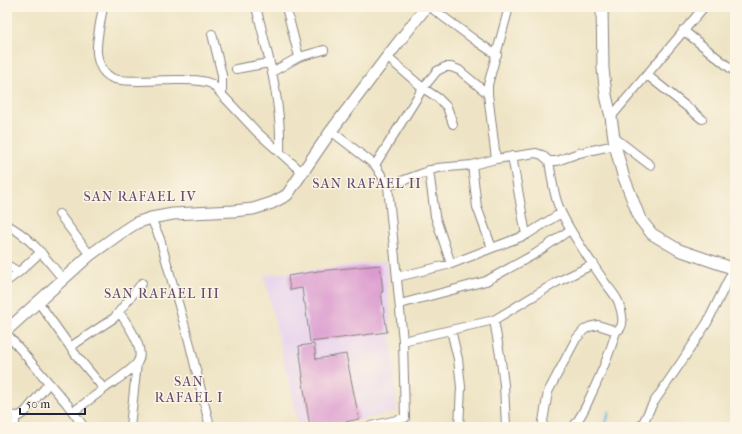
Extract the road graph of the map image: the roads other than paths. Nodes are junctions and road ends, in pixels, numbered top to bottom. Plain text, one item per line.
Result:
1 (103, 7) edge
2 (256, 7) edge
3 (286, 7) edge
4 (426, 7) edge
5 (430, 7) edge
6 (602, 7) edge
7 (704, 7) edge
8 (506, 8) edge
9 (684, 30) junction
10 (212, 34) dead end
11 (324, 50) dead end
12 (497, 55) junction
13 (299, 57) junction
14 (387, 57) junction
15 (269, 63) junction
16 (236, 69) dead end
17 (272, 72) junction
18 (735, 72) edge
19 (647, 75) junction
20 (423, 88) junction
21 (488, 94) junction
22 (222, 95) junction
23 (611, 117) junction
24 (702, 119) dead end
25 (453, 124) dead end
26 (331, 131) junction
27 (615, 141) junction
28 (280, 152) junction
29 (512, 156) junction
30 (496, 159) junction
31 (549, 161) junction
32 (375, 165) junction
33 (472, 165) junction
34 (650, 165) dead end
35 (429, 170) junction
36 (303, 173) junction
37 (388, 186) junction
38 (561, 213) junction
39 (59, 214) dead end
40 (151, 218) junction
41 (7, 225) edge
42 (570, 230) junction
43 (526, 235) junction
44 (492, 248) junction
45 (41, 252) junction
46 (90, 255) junction
47 (451, 264) junction
48 (594, 264) junction
49 (7, 265) edge
50 (735, 269) edge
51 (19, 272) junction
52 (397, 277) junction
53 (63, 279) junction
54 (7, 281) edge
55 (142, 283) dead end
56 (39, 303) junction
57 (400, 304) junction
58 (119, 312) junction
59 (494, 320) junction
60 (7, 330) edge
61 (451, 330) junction
62 (616, 331) junction
63 (7, 334) edge
64 (403, 341) junction
65 (70, 347) junction
66 (137, 363) junction
67 (49, 383) junction
68 (104, 388) junction
69 (73, 412) junction
70 (11, 416) edge
71 (405, 418) junction
72 (15, 427) edge
73 (84, 427) edge
74 (130, 427) edge
75 (210, 427) edge
76 (367, 427) edge
77 (405, 427) edge
78 (459, 427) edge
79 (506, 427) edge
80 (542, 427) edge
81 (573, 427) edge
82 (641, 427) edge

1 - 22 street
2 - 15 street
3 - 13 street
4 - 14 street
5 - 12 street
6 - 23 street
7 - 9 street
8 - 12 street
9 - 18 street
9 - 19 street
10 - 22 street
11 - 13 street
12 - 21 street
13 - 17 street
14 - 20 street
14 - 26 street
15 - 16 street
15 - 17 street
17 - 28 street
19 - 23 street
19 - 24 street
20 - 21 street
20 - 25 street
20 - 32 street
21 - 30 street
22 - 28 street
23 - 27 street
26 - 32 street
26 - 36 street
27 - 31 street
27 - 34 street
27 - 50 street
28 - 36 street
29 - 30 street
29 - 31 street
29 - 43 street
30 - 33 street
31 - 38 street
32 - 37 street
33 - 35 street
33 - 44 street
35 - 37 street
35 - 47 street
36 - 40 street
37 - 52 street
38 - 42 street
38 - 43 street
39 - 46 street
40 - 46 street
40 - 75 street
41 - 45 street
42 - 48 street
42 - 57 street
43 - 44 street
44 - 47 street
45 - 51 street
45 - 53 street
46 - 53 street
47 - 52 street
48 - 59 street
48 - 62 street
49 - 51 street
50 - 82 street
51 - 54 street
52 - 57 street
53 - 56 street
55 - 58 street
56 - 60 street
56 - 65 street
57 - 64 street
58 - 65 street
58 - 66 street
59 - 61 street
59 - 79 street
61 - 64 street
61 - 78 street
62 - 80 street
62 - 81 street
63 - 67 street
64 - 71 street
65 - 68 street
66 - 68 street
66 - 74 street
67 - 69 street
67 - 70 street
68 - 69 street
69 - 73 street
70 - 72 street
71 - 76 street
71 - 77 street

